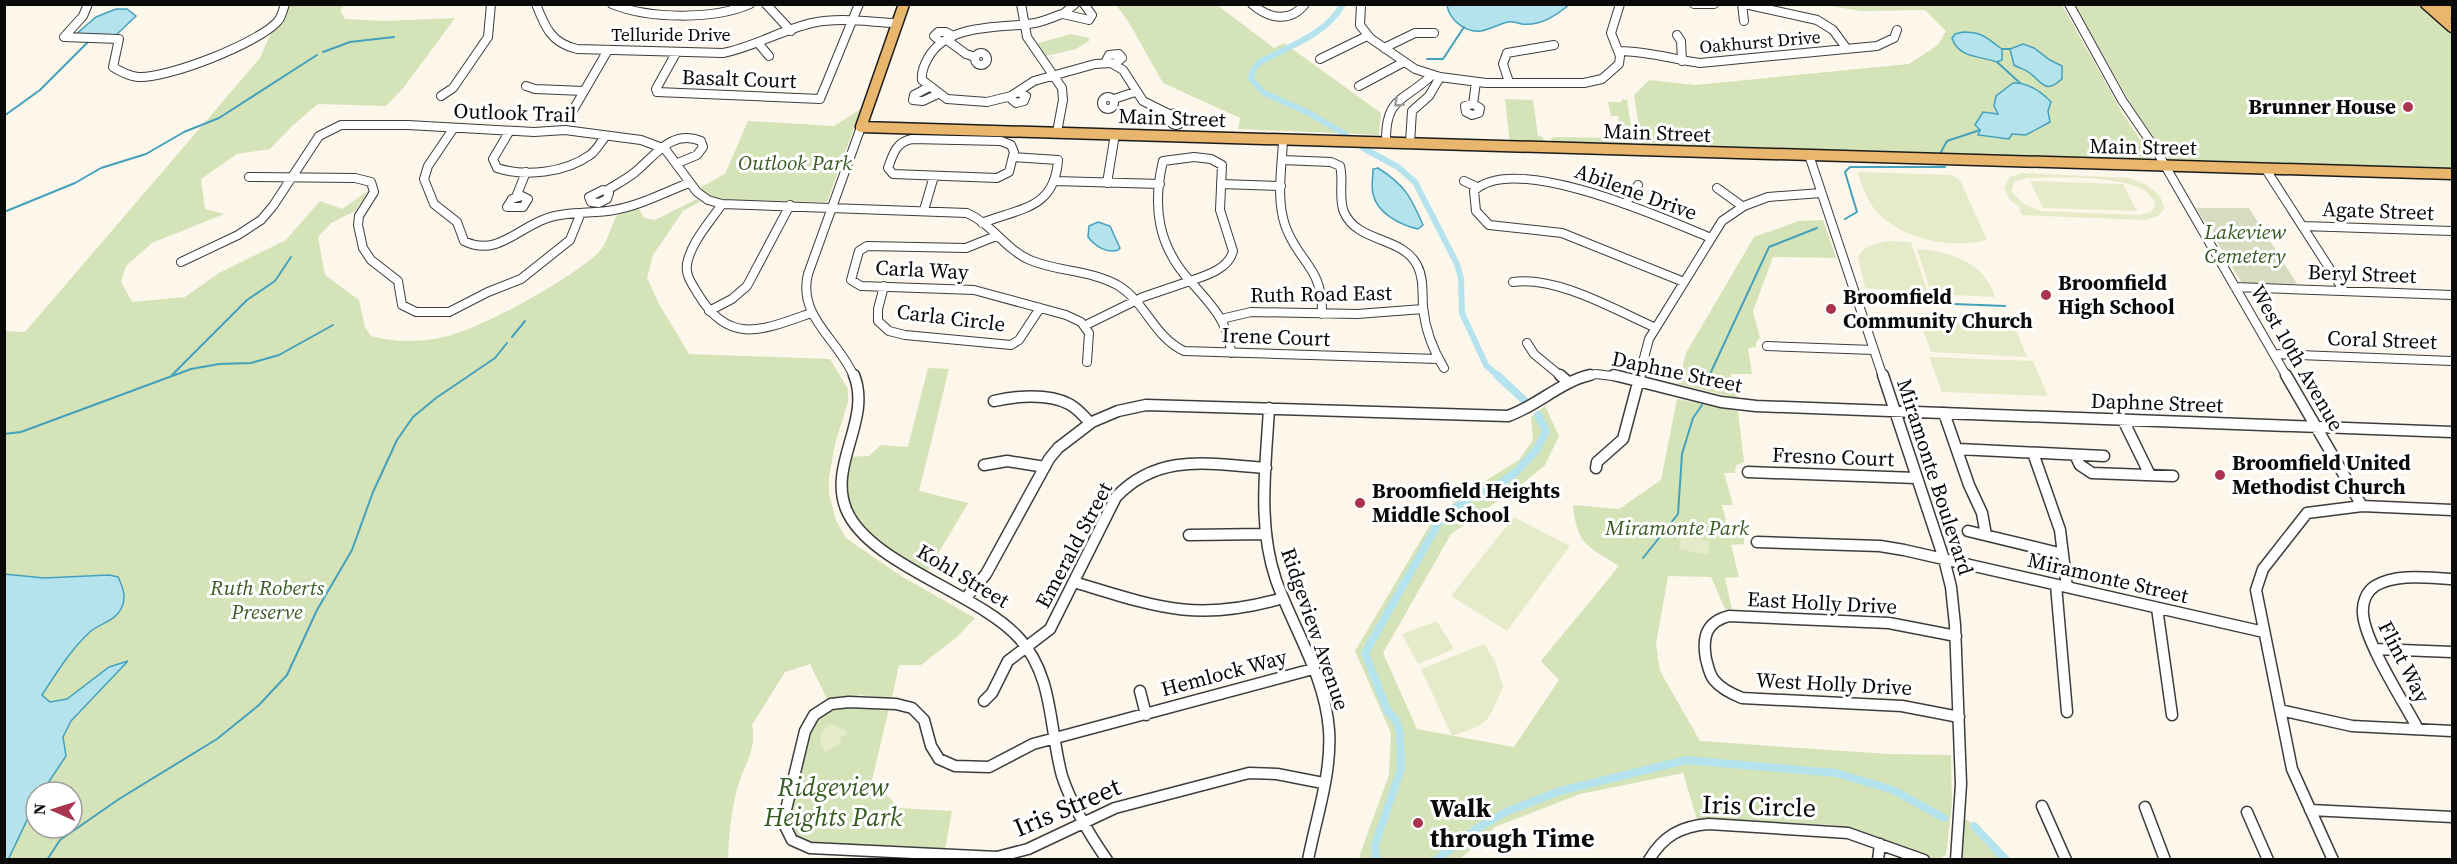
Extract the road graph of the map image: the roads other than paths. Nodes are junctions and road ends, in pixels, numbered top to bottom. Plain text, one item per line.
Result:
1 (88, 4) edge
2 (285, 4) edge
3 (491, 4) edge
4 (536, 4) edge
5 (612, 4) edge
6 (750, 4) edge
7 (766, 4) edge
8 (859, 4) edge
9 (904, 4) edge
10 (1021, 4) edge
11 (1075, 4) edge
12 (1084, 4) edge
13 (1252, 4) edge
14 (1305, 4) edge
15 (1361, 4) edge
16 (1620, 4) edge
17 (1694, 4) edge
18 (1714, 4) edge
19 (1744, 4) edge
20 (2068, 4) edge
21 (2426, 4) edge
22 (2440, 4) edge
23 (1062, 14) junction
24 (2452, 14) edge
25 (1744, 21) dead end
26 (852, 22) junction
27 (897, 23) junction
28 (1025, 24) junction
29 (2452, 27) edge
30 (791, 30) junction
31 (1897, 30) dead end
32 (1434, 33) dead end
33 (1677, 35) dead end
34 (1367, 36) junction
35 (947, 40) junction
36 (759, 44) junction
37 (1554, 45) dead end
38 (1384, 48) junction
39 (1847, 49) junction
40 (608, 50) junction
41 (1619, 51) junction
42 (676, 53) junction
43 (769, 56) dead end
44 (975, 57) dead end
45 (1320, 59) dead end
46 (1404, 62) junction
47 (1682, 62) junction
48 (1105, 63) junction
49 (1114, 64) junction
50 (1055, 75) junction
51 (1436, 76) junction
52 (1476, 82) junction
53 (1509, 82) junction
54 (526, 86) dead end
55 (1359, 86) dead end
56 (929, 87) junction
57 (584, 91) junction
58 (1135, 92) junction
59 (938, 94) junction
60 (441, 96) dead end
61 (1114, 99) dead end
62 (1473, 104) dead end
63 (572, 112) dead end
64 (1171, 115) dead end
65 (861, 127) junction
66 (453, 129) junction
67 (509, 132) junction
68 (1057, 132) junction
69 (1115, 134) junction
70 (605, 137) junction
71 (1283, 140) junction
72 (1386, 143) junction
73 (1410, 143) junction
74 (662, 147) junction
75 (1809, 155) junction
76 (1013, 157) junction
77 (1282, 160) junction
78 (678, 164) junction
79 (2165, 165) junction
80 (2265, 168) junction
81 (526, 172) junction
82 (2452, 174) edge
83 (934, 176) junction
84 (249, 177) dead end
85 (292, 177) junction
86 (1055, 181) junction
87 (1464, 181) dead end
88 (689, 183) junction
89 (1107, 183) junction
90 (1160, 184) junction
91 (1221, 184) junction
92 (1638, 185) dead end
93 (1281, 186) junction
94 (1477, 187) junction
95 (1717, 188) dead end
96 (606, 191) dead end
97 (1821, 193) junction
98 (516, 197) dead end
99 (722, 204) junction
100 (1625, 204) junction
101 (790, 205) junction
102 (1742, 206) junction
103 (833, 207) junction
104 (924, 210) junction
105 (580, 215) junction
106 (982, 222) junction
107 (2303, 226) junction
108 (2452, 231) edge
109 (996, 236) junction
110 (1711, 238) junction
111 (181, 262) dead end
112 (1190, 280) junction
113 (1514, 282) dead end
114 (1684, 282) junction
115 (884, 286) junction
116 (2235, 287) junction
117 (2344, 291) junction
118 (2452, 295) edge
119 (1135, 301) junction
120 (1040, 308) junction
121 (1423, 309) junction
122 (709, 311) junction
123 (811, 313) junction
124 (1322, 314) junction
125 (1221, 319) junction
126 (1084, 326) junction
127 (1656, 328) junction
128 (1527, 343) dead end
129 (1767, 346) dead end
130 (1873, 350) junction
131 (1231, 353) junction
132 (2274, 354) junction
133 (1438, 359) junction
134 (2452, 360) edge
135 (1087, 362) dead end
136 (1444, 368) dead end
137 (1638, 381) junction
138 (1568, 382) junction
139 (994, 401) dead end
140 (1269, 408) junction
141 (1894, 411) junction
142 (1944, 413) junction
143 (2123, 420) junction
144 (1090, 423) junction
145 (2316, 426) junction
146 (2452, 432) edge
147 (1958, 449) junction
148 (2033, 453) junction
149 (2075, 455) junction
150 (2104, 456) dead end
151 (984, 465) dead end
152 (1044, 467) junction
153 (1266, 468) junction
154 (1596, 468) dead end
155 (1748, 472) dead end
156 (2150, 475) junction
157 (2173, 476) dead end
158 (1916, 478) junction
159 (2362, 506) junction
160 (2452, 510) edge
161 (1968, 531) dead end
162 (1265, 534) junction
163 (1189, 535) dead end
164 (1986, 535) junction
165 (1757, 542) dead end
166 (2063, 554) junction
167 (1944, 559) junction
168 (2452, 579) edge
169 (1074, 582) junction
170 (2061, 586) junction
171 (1284, 598) junction
172 (965, 599) junction
173 (2157, 608) junction
174 (2264, 632) junction
175 (1956, 636) junction
176 (1703, 645) joint
177 (1026, 647) junction
178 (2375, 649) junction
179 (2452, 652) edge
180 (1313, 669) junction
181 (1140, 691) dead end
182 (984, 701) dead end
183 (2280, 710) junction
184 (2067, 712) dead end
185 (1146, 715) junction
186 (2172, 716) dead end
187 (1959, 717) junction
188 (2418, 729) junction
189 (2452, 731) edge
190 (1054, 739) junction
191 (1323, 783) junction
192 (2042, 806) dead end
193 (2145, 807) dead end
194 (2310, 810) junction
195 (2247, 812) dead end
196 (2452, 817) edge
197 (1082, 822) junction
198 (790, 839) joint
199 (1880, 844) junction
200 (970, 858) edge
201 (1107, 860) edge
202 (1308, 860) edge
203 (1649, 860) edge
204 (1878, 860) edge
205 (1924, 860) edge
206 (1956, 860) edge
207 (2066, 860) edge
208 (2165, 860) edge
209 (2268, 860) edge
210 (2333, 860) edge

1 - 2 street
3 - 60 street
4 - 40 street, Telluride Drive
5 - 6 street
7 - 30 street
8 - 26 street
9 - 27 main road
10 - 28 street
11 - 23 street
12 - 23 street
13 - 14 street
15 - 34 street
16 - 41 street
17 - 18 street
19 - 25 street
19 - 39 street
20 - 79 street, West 10th Avenue
21 - 29 main road
22 - 24 main road
23 - 28 street
26 - 27 street, Telluride Drive
26 - 30 street, Telluride Drive
26 - 42 street, Basalt Court
27 - 65 main road
28 - 35 street
28 - 50 street
30 - 36 street, Telluride Drive
31 - 39 street, Oakhurst Drive
32 - 38 street
33 - 47 street
34 - 38 street
34 - 45 street
35 - 44 street
35 - 56 street
36 - 42 street, Telluride Drive
36 - 43 street
37 - 53 street
38 - 46 street
39 - 47 street, Oakhurst Drive
40 - 42 street, Telluride Drive
40 - 57 street
41 - 47 street, Oakhurst Drive
41 - 53 street
46 - 51 street
46 - 55 street
48 - 49 street
48 - 49 street
48 - 50 street
49 - 58 street
50 - 59 street
50 - 68 street
51 - 52 street
51 -> 72 street
51 - 73 street
52 - 53 street
52 - 62 street
54 - 57 street
56 - 59 street
56 - 59 street
57 - 63 street
58 - 61 street
58 - 64 street
65 - 68 main road, Main Street
65 - 103 street
66 - 67 street, Outlook Trail
66 - 85 street, Outlook Trail
66 - 105 street
67 - 70 street, Outlook Trail
67 - 81 street
68 - 69 main road, Main Street
69 - 71 main road, Main Street
69 - 89 street
70 - 74 street, Outlook Trail
70 - 81 street
71 - 72 main road, Main Street
71 - 77 street
72 - 73 main road, Main Street
73 - 75 main road, Main Street
74 - 78 street
74 - 78 street
74 - 96 street
75 - 79 main road, Main Street
75 - 97 street, Miramonte Boulevard
76 - 83 street
76 - 83 street
76 - 86 street
77 - 93 street
77 - 121 street
78 - 88 street
79 - 80 main road, Main Street
79 - 116 street, West 10th Avenue
80 - 82 main road, Main Street
80 - 107 street
81 - 98 street
83 - 104 street
84 - 85 street
85 - 105 street
85 - 111 street, Outlook Trail
86 - 89 street
86 - 106 street
87 - 94 street
88 - 99 street
88 - 105 street
89 - 90 street
90 - 91 street
90 - 112 street
91 - 93 street
91 - 112 street
92 - 100 street
93 - 124 street
94 - 100 street, Abilene Drive
94 - 114 street
95 - 102 street
97 - 102 street
97 - 130 street, Miramonte Boulevard
99 - 101 street
99 - 122 street
100 - 110 street, Abilene Drive
101 - 103 street
101 - 122 street
102 - 110 street
103 - 104 street
103 - 123 street
104 - 106 street
106 - 109 street, Irene Court
107 - 108 street, Agate Street
107 - 117 street
109 - 115 street, Carla Way
109 - 119 street, Irene Court
110 - 114 street
112 - 119 street
112 - 125 street
113 - 127 street
114 - 127 street
115 - 120 street, Carla Way
115 - 120 street, Carla Circle
116 - 117 street, Beryl Street
116 - 132 street, West 10th Avenue
117 - 118 street, Beryl Street
119 - 126 street
119 - 131 street, Irene Court
120 - 126 street, Carla Way
121 - 124 street, Ruth Road East
121 - 133 street
122 - 123 street
123 - 172 street, Kohl Street
124 - 125 street, Ruth Road East
125 - 131 street
126 - 135 street
127 - 137 street
128 - 138 street
129 - 130 street
130 - 141 street, Miramonte Boulevard
131 - 133 street, Irene Court
132 - 134 street, Coral Street
132 - 145 street, West 10th Avenue
133 - 136 street
137 - 138 street, Daphne Street
137 - 141 street, Daphne Street
137 - 154 street
138 - 140 street, Daphne Street
139 - 144 street
140 - 144 street, Daphne Street
140 - 153 street, Ridgeview Avenue
141 - 142 street, Daphne Street
141 - 158 street, Miramonte Boulevard
142 - 143 street, Daphne Street
142 - 147 street
143 - 145 street, Daphne Street
143 - 156 street
144 - 152 street, Daphne Street
145 - 146 street, Daphne Street
145 - 159 street, West 10th Avenue
147 - 148 street
147 - 164 street
148 - 149 street
148 - 166 street
149 - 150 street
149 - 156 street
151 - 152 street
152 - 172 street, Daphne Street
153 - 162 street, Ridgeview Avenue
153 - 169 street, Emerald Street
155 - 158 street, Fresno Court
156 - 157 street
158 - 167 street, Miramonte Boulevard
159 - 160 street
159 - 174 street
161 - 164 street
162 - 163 street
162 - 171 street, Ridgeview Avenue
164 - 166 street
165 - 167 street, Miramonte Street
166 - 170 street
167 - 170 street, Miramonte Street
167 - 175 street, Miramonte Boulevard
168 - 178 street, Flint Way
169 - 171 street
169 - 177 street, Emerald Street
170 - 173 street, Miramonte Street
170 - 184 street
171 - 180 street, Ridgeview Avenue
172 - 177 street, Kohl Street
173 - 174 street, Miramonte Street
173 - 186 street
174 - 183 street
175 - 176 street, East Holly Drive
175 - 187 street, Miramonte Boulevard
176 - 187 street, West Holly Drive
177 - 182 street, Emerald Street
177 - 190 street, Kohl Street
178 - 179 street
178 - 188 street, Flint Way
180 - 185 street, Hemlock Way
180 - 191 street, Ridgeview Avenue
181 - 185 street, Hemlock Way
183 - 188 street
183 - 194 street
185 - 190 street, Hemlock Way
187 - 206 street, Miramonte Boulevard
188 - 189 street
190 - 197 street, Kohl Street
190 - 198 street, Hemlock Way
191 - 197 street, Iris Street
191 - 202 street, Ridgeview Avenue
192 - 207 street
193 - 208 street
194 - 196 street
194 - 210 street
195 - 209 street
197 - 200 street, Iris Street
197 - 201 street, Kohl Street
198 - 200 street, Iris Street
199 - 203 street, Iris Circle
199 - 204 street
199 - 205 street, Iris Circle

